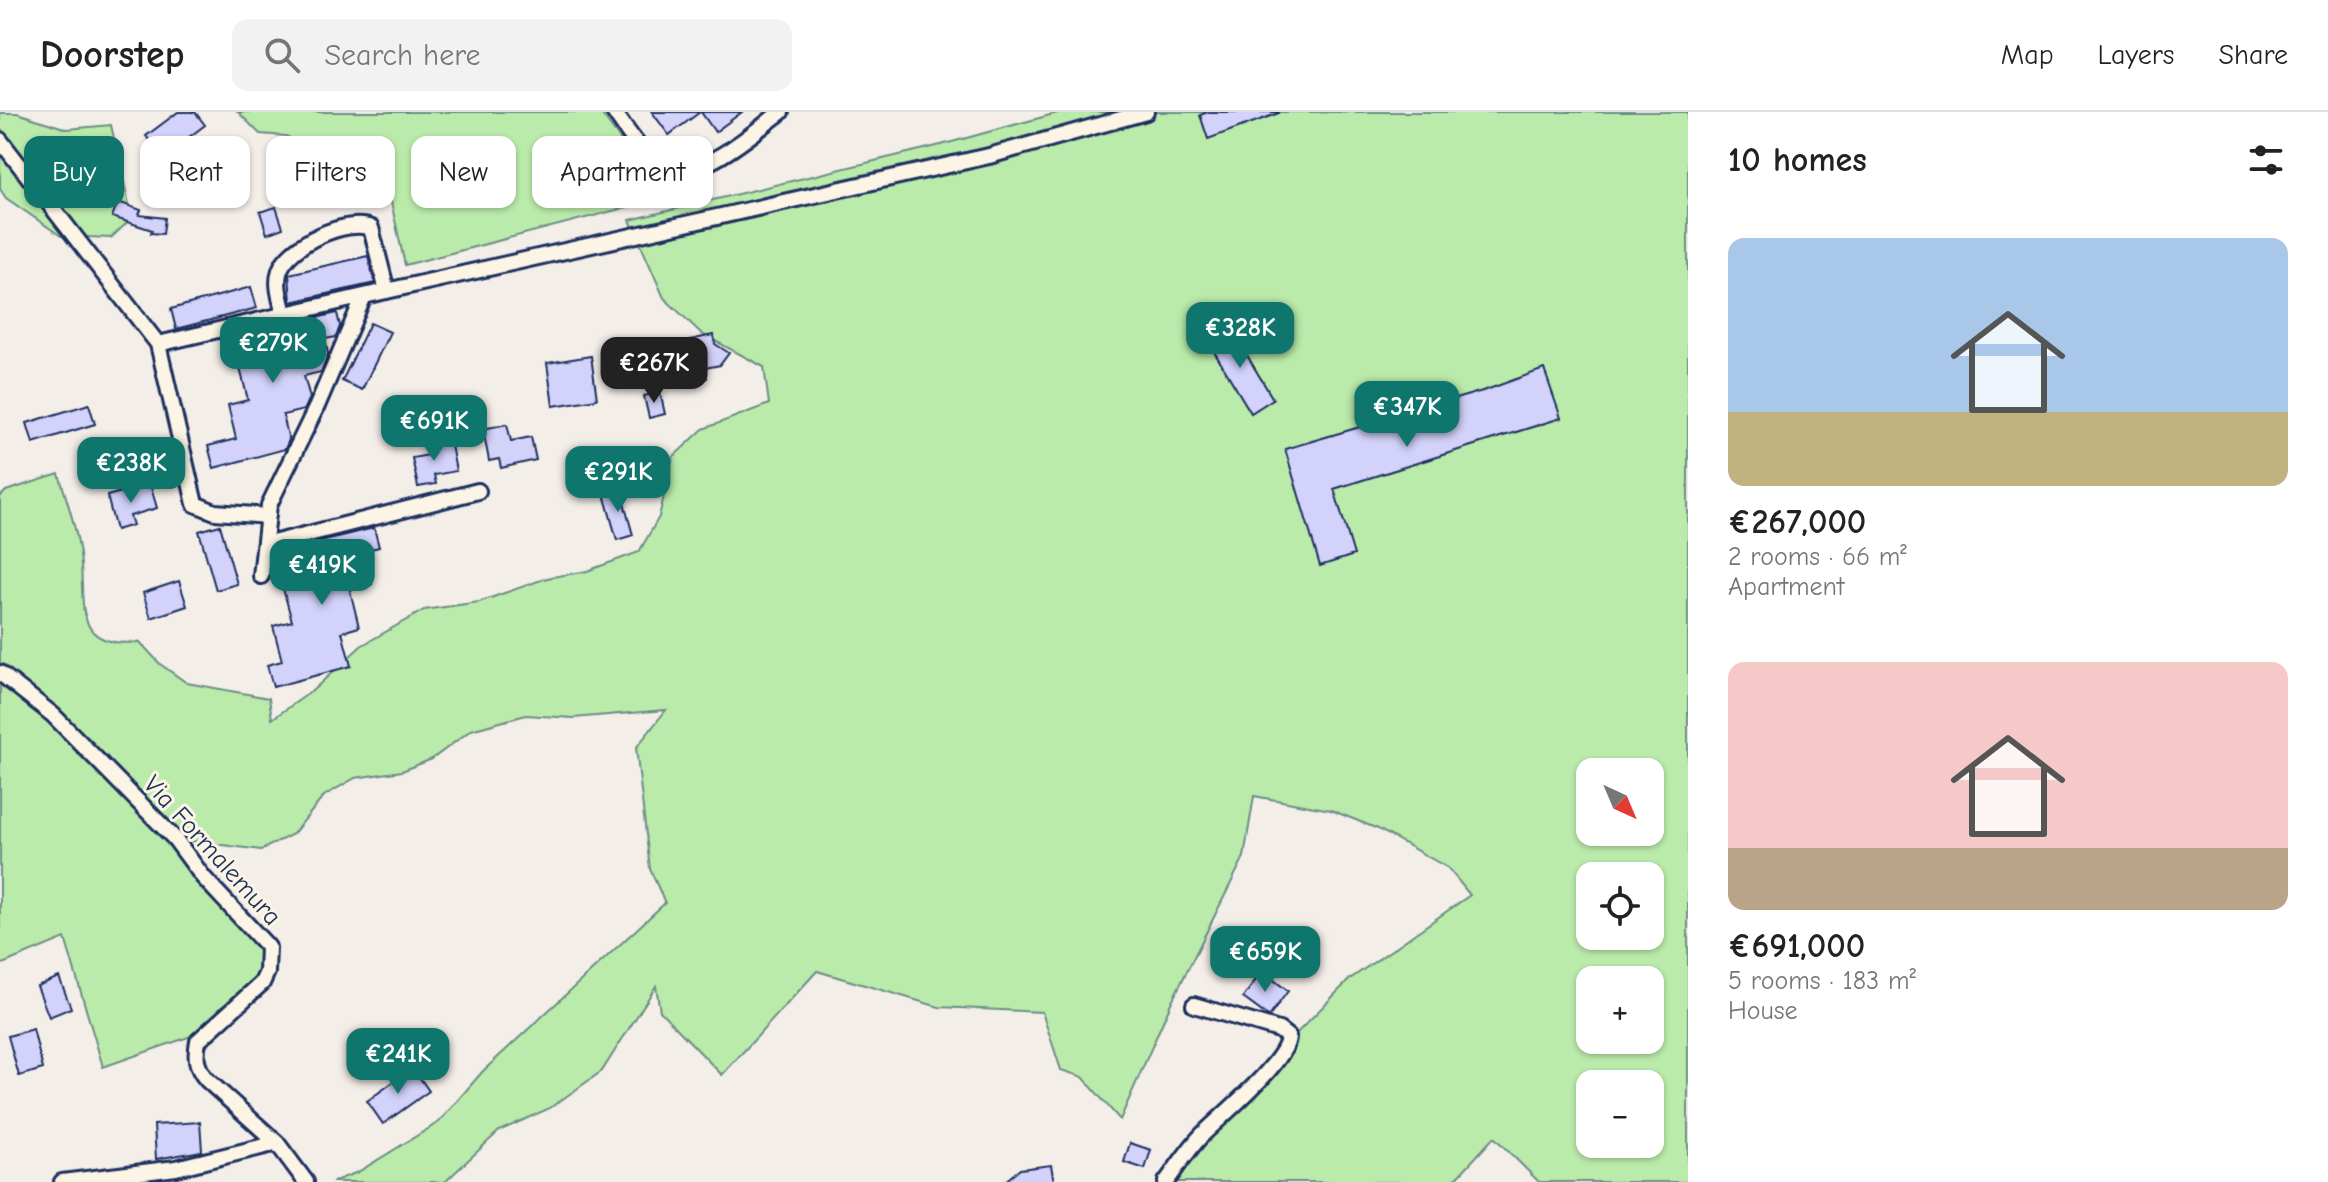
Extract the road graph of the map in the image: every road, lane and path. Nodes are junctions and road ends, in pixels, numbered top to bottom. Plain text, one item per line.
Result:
1 (614, 112) edge
2 (781, 112) edge
3 (1146, 112) edge
4 (0, 140) edge
5 (387, 291) junction
6 (364, 296) junction
7 (284, 314) junction
8 (158, 344) junction
9 (478, 491) dead end
10 (268, 516) junction
11 (265, 545) junction
12 (261, 576) dead end
13 (0, 673) edge
14 (1194, 1005) dead end
15 (277, 1143) junction
16 (62, 1182) edge
17 (306, 1182) edge
18 (1166, 1182) edge

1 - 2 street
3 - 5 street
4 - 8 street
5 - 6 street
5 - 7 street
6 - 7 street
6 - 10 street
7 - 8 street
8 - 10 street
9 - 11 street
10 - 11 street
11 - 12 street
13 - 15 street, Via Formalemura
14 - 18 street
15 - 16 street
15 - 17 street, Via Formalemura

